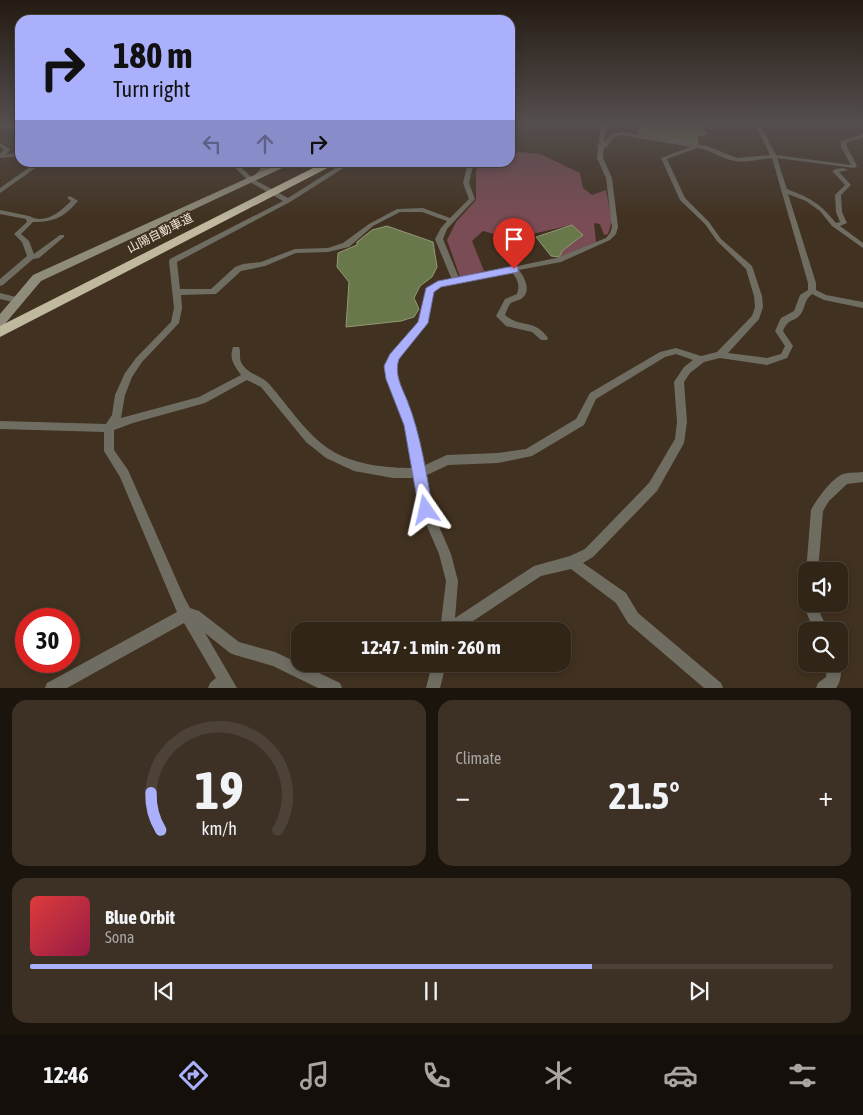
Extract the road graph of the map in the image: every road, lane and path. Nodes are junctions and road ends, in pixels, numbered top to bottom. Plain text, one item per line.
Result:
1 (600, 156) edge
2 (669, 156) edge
3 (724, 156) edge
4 (849, 156) edge
5 (774, 157) junction
6 (34, 167) edge
7 (237, 167) edge
8 (267, 167) edge
9 (282, 167) edge
10 (309, 167) edge
11 (324, 167) edge
12 (342, 167) edge
13 (469, 167) edge
14 (852, 167) junction
15 (253, 182) junction
16 (784, 190) junction
17 (0, 191) edge
18 (70, 198) dead end
19 (286, 200) junction
20 (0, 212) edge
21 (29, 220) junction
22 (450, 220) junction
23 (834, 225) junction
24 (62, 236) dead end
25 (863, 246) edge
26 (31, 257) junction
27 (514, 269) junction
28 (456, 280) junction
29 (0, 283) edge
30 (812, 291) junction
31 (176, 292) junction
32 (0, 296) edge
33 (19, 305) junction
34 (863, 306) edge
35 (3, 325) edge
36 (544, 338) dead end
37 (236, 350) dead end
38 (720, 356) junction
39 (701, 359) junction
40 (247, 376) junction
41 (0, 425) edge
42 (109, 428) junction
43 (419, 473) junction
44 (863, 477) edge
45 (572, 562) junction
46 (813, 562) edge
47 (186, 614) junction
48 (448, 622) edge
49 (460, 622) edge
50 (437, 672) edge
51 (833, 672) edge
52 (223, 686) edge
53 (52, 688) edge
54 (335, 688) edge
55 (433, 688) edge
56 (716, 688) edge
57 (823, 688) edge

1 - 27 street
2 - 38 street
3 - 5 street
4 - 14 street
5 - 14 street
5 - 16 street
6 - 17 street
7 - 15 street
8 - 15 street
9 - 15 street
10 - 33 highway, 山陽自動車道
11 - 35 highway, 山陽自動車道
12 - 19 street
13 - 22 street
14 - 23 street
15 - 19 street
15 - 33 street
16 - 23 street
16 - 30 street
18 - 21 street
19 - 31 street
20 - 21 street
21 - 26 street
22 - 28 street
22 - 31 street
23 - 25 street
24 - 26 street
26 - 29 street
27 - 28 street
27 - 36 street
28 - 43 street
30 - 34 street
30 - 38 street
31 - 42 street
32 - 33 street
33 - 35 highway, 山陽自動車道
37 - 40 street
38 - 39 street
39 - 43 street
39 - 45 street
40 - 42 street
40 - 43 street
41 - 42 street
42 - 47 street
43 - 48 street
44 - 46 street
45 - 49 street
45 - 56 street
47 - 52 street
47 - 53 street
47 - 54 street
50 - 55 street
51 - 57 street

